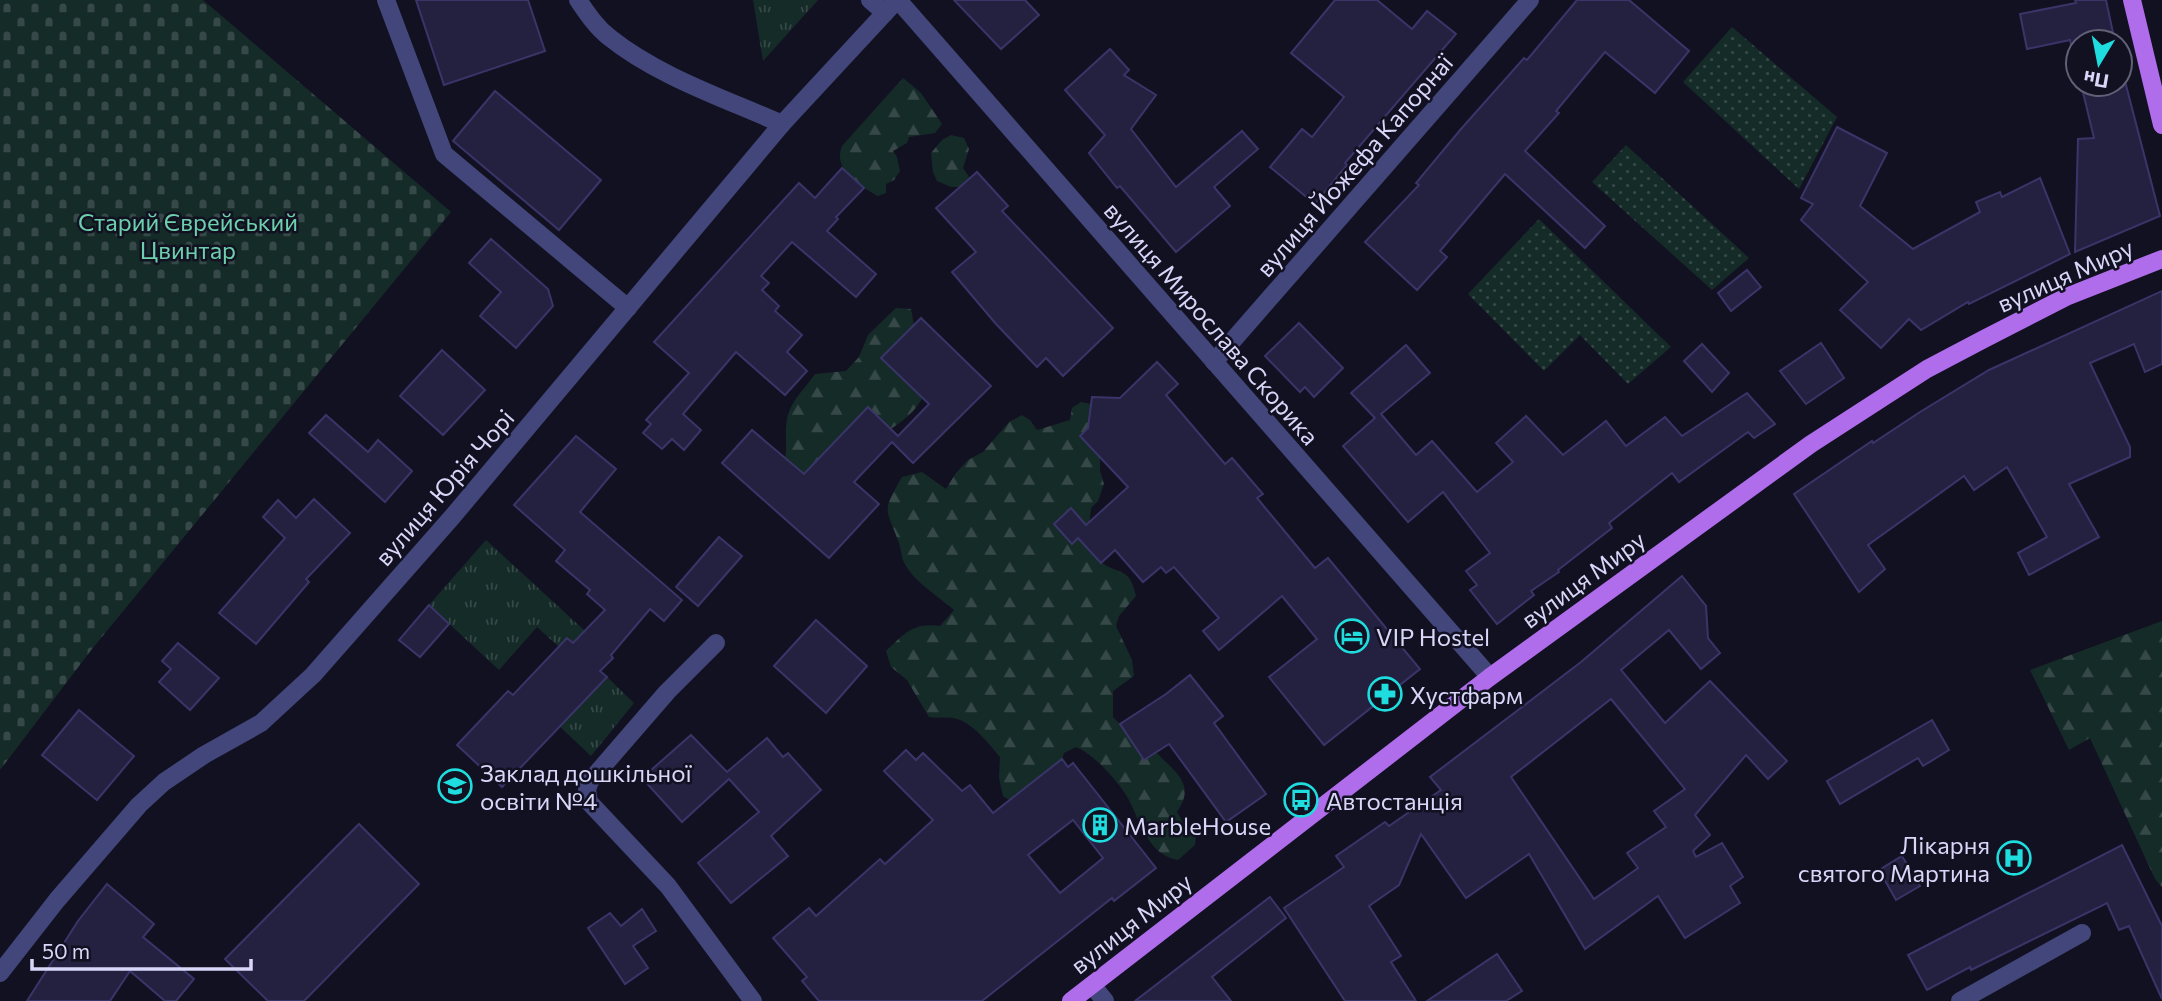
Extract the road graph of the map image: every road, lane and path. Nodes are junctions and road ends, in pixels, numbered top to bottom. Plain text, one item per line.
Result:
1 (578, 0) edge
2 (870, 0) edge
3 (1530, 0) edge
4 (2132, 0) edge
5 (384, 3) edge
6 (893, 4) edge
7 (782, 124) junction
8 (2162, 125) edge
9 (2162, 259) edge
10 (628, 308) junction
11 (1214, 362) junction
12 (716, 643) dead end
13 (1489, 677) junction
14 (2082, 933) dead end
15 (0, 974) edge
16 (1092, 985) junction
17 (753, 1001) edge
18 (1072, 1001) edge
19 (1105, 1001) edge
20 (1960, 1001) edge

1 - 7 street
2 - 6 street, вулиця Мирослава Скорика
3 - 11 street, вулиця Йожефа Капорнаї
4 - 8 main road
5 - 10 street
6 - 7 street, вулиця Юрія Чорі
6 - 11 street, вулиця Мирослава Скорика
7 - 10 street, вулиця Юрія Чорі
9 - 13 main road, вулиця Миру
10 - 15 street, вулиця Юрія Чорі
11 - 13 street, вулиця Мирослава Скорика
12 - 17 street
13 - 16 main road, вулиця Миру
14 - 20 street
16 - 18 main road, вулиця Миру
16 - 19 street

